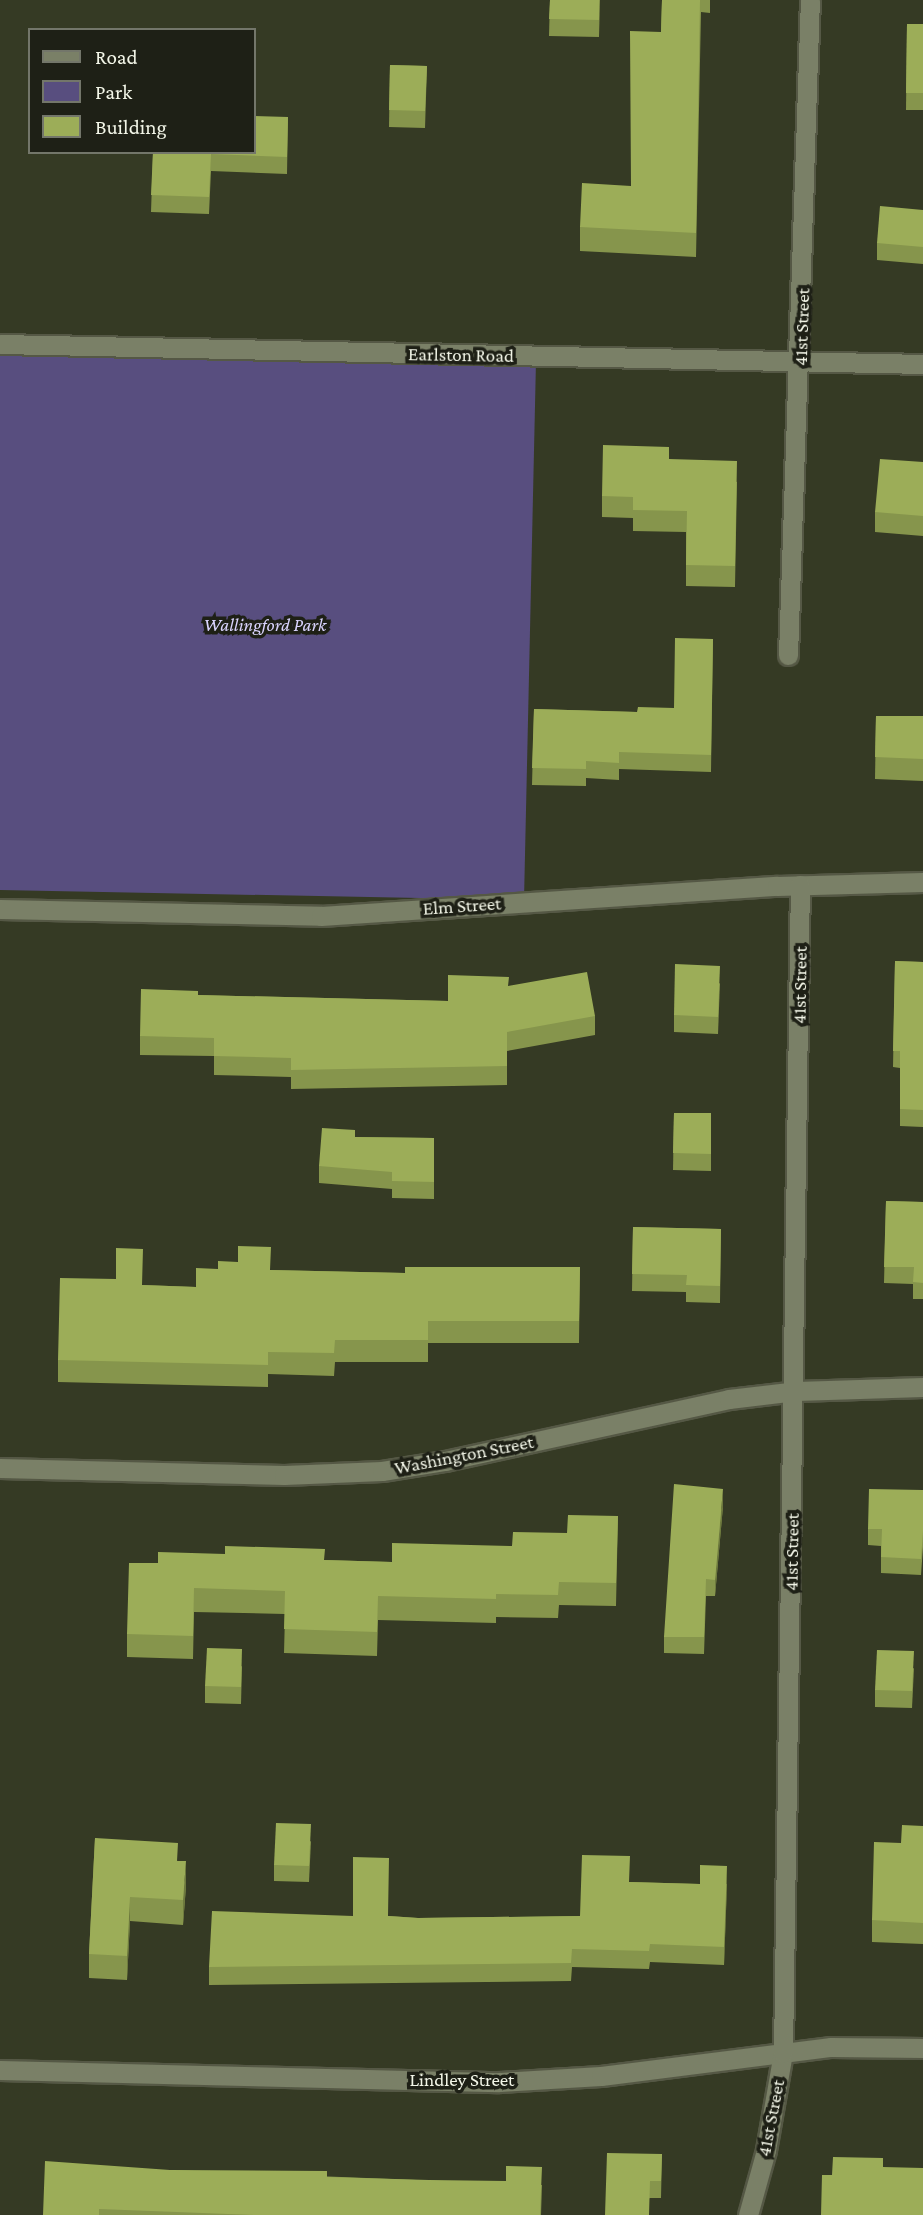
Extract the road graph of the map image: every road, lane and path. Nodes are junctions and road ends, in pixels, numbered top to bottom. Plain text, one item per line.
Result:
1 (810, 0) edge
2 (0, 344) edge
3 (801, 362) junction
4 (923, 364) edge
5 (788, 655) dead end
6 (923, 882) edge
7 (800, 886) junction
8 (0, 909) edge
9 (923, 1387) edge
10 (796, 1391) junction
11 (0, 1468) edge
12 (923, 2048) edge
13 (783, 2053) junction
14 (0, 2070) edge
15 (748, 2215) edge

1 - 3 street, 41st Street
2 - 3 street, Earlston Road
3 - 4 street, Earlston Road
3 - 5 street, 41st Street
6 - 7 street, Elm Street
7 - 8 street, Elm Street
7 - 10 street, 41st Street
9 - 10 street, Washington Street
10 - 11 street, Washington Street
10 - 13 street, 41st Street
12 - 13 street, Lindley Street
13 - 14 street, Lindley Street
13 - 15 street, 41st Street

